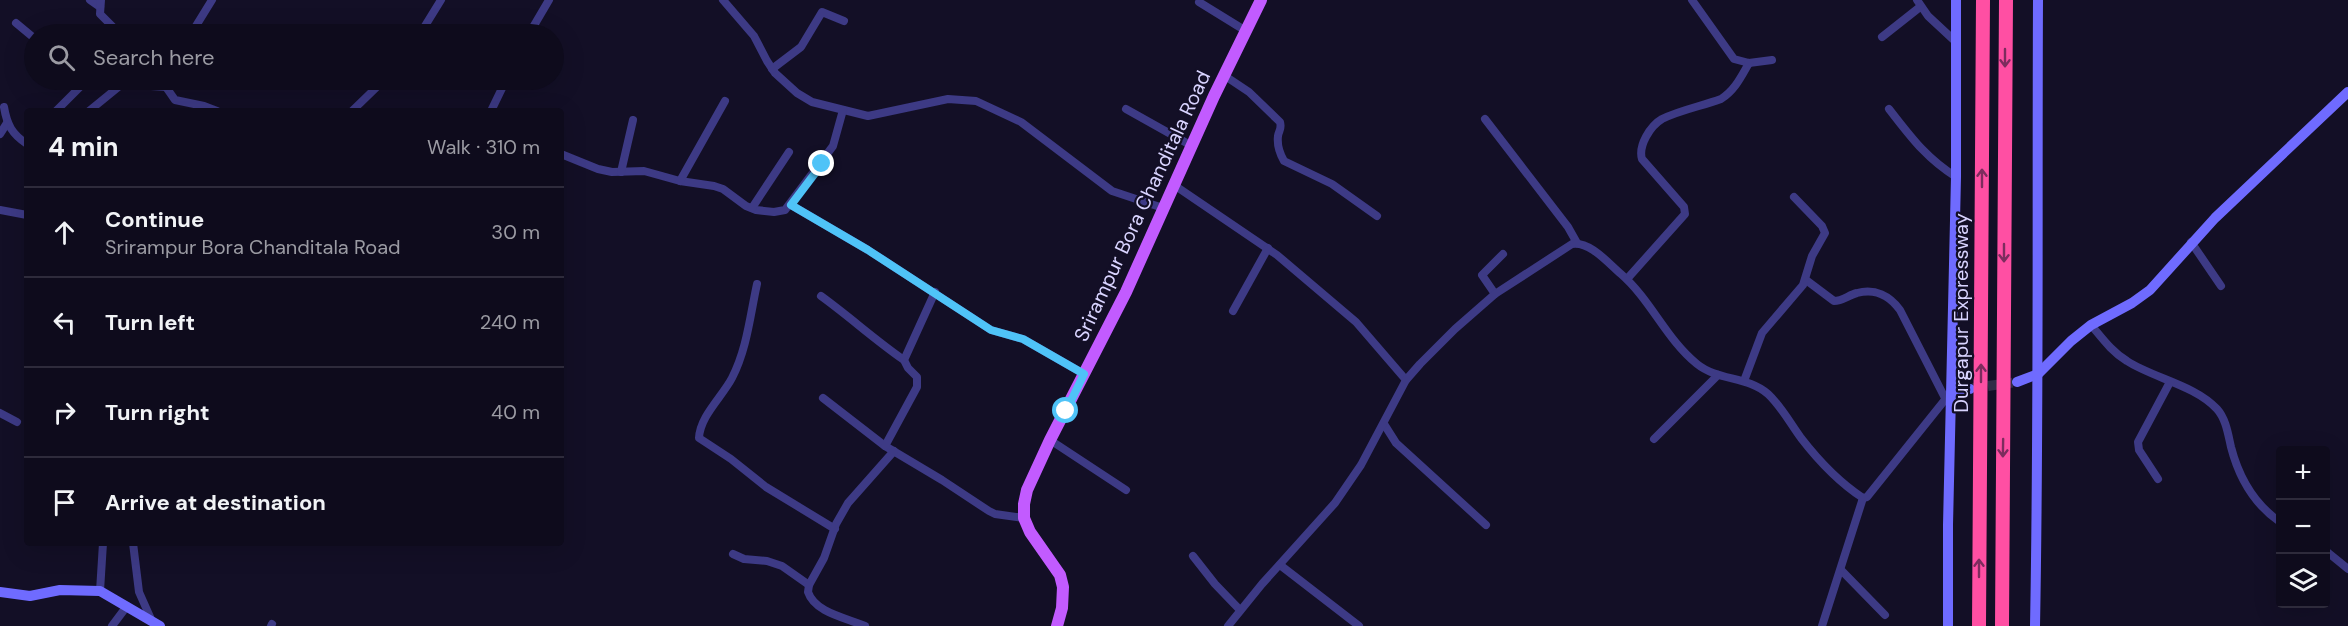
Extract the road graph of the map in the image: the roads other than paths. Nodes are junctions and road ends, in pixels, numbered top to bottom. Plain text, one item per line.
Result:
1 (90, 0) edge
2 (210, 0) edge
3 (441, 0) edge
4 (549, 0) edge
5 (723, 0) edge
6 (1261, 0) edge
7 (1692, 0) edge
8 (1956, 0) edge
9 (1983, 0) edge
10 (2006, 0) edge
11 (2038, 0) edge
12 (1199, 2) dead end
13 (1918, 3) edge
14 (100, 4) edge
15 (844, 21) dead end
16 (16, 23) dead end
17 (110, 24) edge
18 (197, 24) edge
19 (426, 24) edge
20 (535, 24) edge
21 (24, 30) edge
22 (1246, 31) junction
23 (1882, 37) dead end
24 (1956, 42) junction
25 (1772, 60) dead end
26 (1749, 63) junction
27 (772, 69) junction
28 (1225, 76) junction
29 (77, 90) edge
30 (115, 90) edge
31 (168, 90) edge
32 (374, 90) edge
33 (501, 90) edge
34 (2348, 92) edge
35 (725, 101) dead end
36 (4, 107) dead end
37 (60, 108) edge
38 (93, 108) edge
39 (209, 108) edge
40 (355, 108) edge
41 (492, 108) edge
42 (1889, 109) dead end
43 (843, 110) junction
44 (1126, 110) dead end
45 (1485, 119) dead end
46 (633, 120) dead end
47 (7, 123) junction
48 (0, 134) edge
49 (24, 142) edge
50 (1192, 146) junction
51 (789, 152) dead end
52 (564, 155) edge
53 (621, 172) junction
54 (1956, 177) junction
55 (680, 181) junction
56 (1174, 185) junction
57 (1794, 197) dead end
58 (791, 205) junction
59 (752, 208) junction
60 (1163, 208) junction
61 (0, 210) edge
62 (24, 214) edge
63 (1377, 216) dead end
64 (2191, 242) junction
65 (1577, 243) junction
66 (1268, 248) junction
67 (1503, 254) dead end
68 (1627, 279) junction
69 (1806, 280) junction
70 (757, 284) dead end
71 (2220, 286) dead end
72 (934, 292) junction
73 (1495, 294) junction
74 (821, 296) dead end
75 (1233, 311) dead end
76 (2091, 325) junction
77 (904, 360) junction
78 (1084, 374) junction
79 (1718, 375) junction
80 (2038, 375) junction
81 (1406, 380) junction
82 (1744, 381) junction
83 (2017, 382) tunnel mouth
84 (2170, 382) junction
85 (1970, 388) tunnel mouth
86 (1949, 394) junction
87 (823, 398) dead end
88 (0, 413) edge
89 (17, 422) dead end
90 (1384, 424) junction
91 (1654, 439) dead end
92 (1050, 440) junction
93 (885, 446) junction
94 (894, 451) junction
95 (2158, 479) dead end
96 (1126, 490) dead end
97 (1863, 498) junction
98 (1024, 518) junction
99 (2276, 519) edge
100 (1486, 525) dead end
101 (835, 529) junction
102 (103, 546) edge
103 (133, 546) edge
104 (733, 554) dead end
105 (2329, 554) edge
106 (1193, 556) dead end
107 (1280, 565) junction
108 (2348, 569) edge
109 (1842, 571) junction
110 (809, 585) junction
111 (100, 591) junction
112 (0, 592) edge
113 (127, 606) junction
114 (1240, 610) junction
115 (1885, 615) dead end
116 (155, 622) edge
117 (112, 626) edge
118 (865, 626) edge
119 (1057, 626) edge
120 (1228, 626) edge
121 (1359, 626) edge
122 (1822, 626) edge
123 (1948, 626) edge
124 (1978, 626) edge
125 (2002, 626) edge
126 (2035, 626) edge

1 - 14 street
2 - 18 street
3 - 19 street
4 - 20 street
5 - 27 street
6 - 22 main road, Srirampur Bora Chanditala Road
7 - 26 street
8 - 24 street
124 -> 9 highway, Durgapur Expressway
10 -> 125 highway
11 - 80 street
12 - 22 street
13 - 23 street
13 - 24 street
14 - 17 street
15 - 27 street
16 - 21 street
22 - 28 main road, Srirampur Bora Chanditala Road
24 - 54 street
25 - 26 street
26 - 68 street
27 - 43 street
28 - 50 main road, Srirampur Bora Chanditala Road
28 - 63 street
29 - 37 street
30 - 38 street
31 - 39 street
32 - 40 street
33 - 41 street
34 - 64 street
35 - 55 street
36 - 47 street
42 - 54 street
43 - 58 street
43 - 60 street
44 - 50 street
45 - 65 street
46 - 53 street
47 - 48 street
47 - 49 street
50 - 56 main road, Srirampur Bora Chanditala Road
51 - 59 street
52 - 53 street
53 - 55 street
54 - 86 street
55 - 59 street
56 - 60 main road, Srirampur Bora Chanditala Road
56 - 66 street
57 - 69 street
58 - 59 street
58 - 72 street
60 - 78 main road, Srirampur Bora Chanditala Road
61 - 62 street
64 - 71 street
64 - 76 street
65 - 68 street
65 - 73 street
66 - 75 street
66 - 81 street
67 - 73 street
68 - 79 street
69 - 82 street
69 - 86 street
70 - 101 street
72 - 77 street
72 - 78 street
73 - 81 street
74 - 77 street
76 - 80 street
76 - 84 street
77 - 93 street
78 - 92 main road, Srirampur Bora Chanditala Road
79 - 82 street
79 - 91 street
80 - 83 street
80 - 126 street
81 - 90 street
82 - 97 street
84 - 95 street
84 - 99 street
85 - 86 street
86 - 97 street
86 - 123 street
87 - 93 street
88 - 89 street
90 - 100 street
90 - 107 street
92 - 96 street
92 - 98 main road, Srirampur Bora Chanditala Road
93 - 94 street
94 - 98 street
94 - 101 street
97 - 109 street
98 - 119 main road
101 - 110 street
102 - 111 street
103 - 116 street
104 - 110 street
105 - 108 street
106 - 114 street
107 - 114 street
107 - 121 street
109 - 115 street
109 - 122 street
110 - 118 street
111 - 112 street
111 - 113 street
113 - 116 street
113 - 117 street
114 - 120 street

